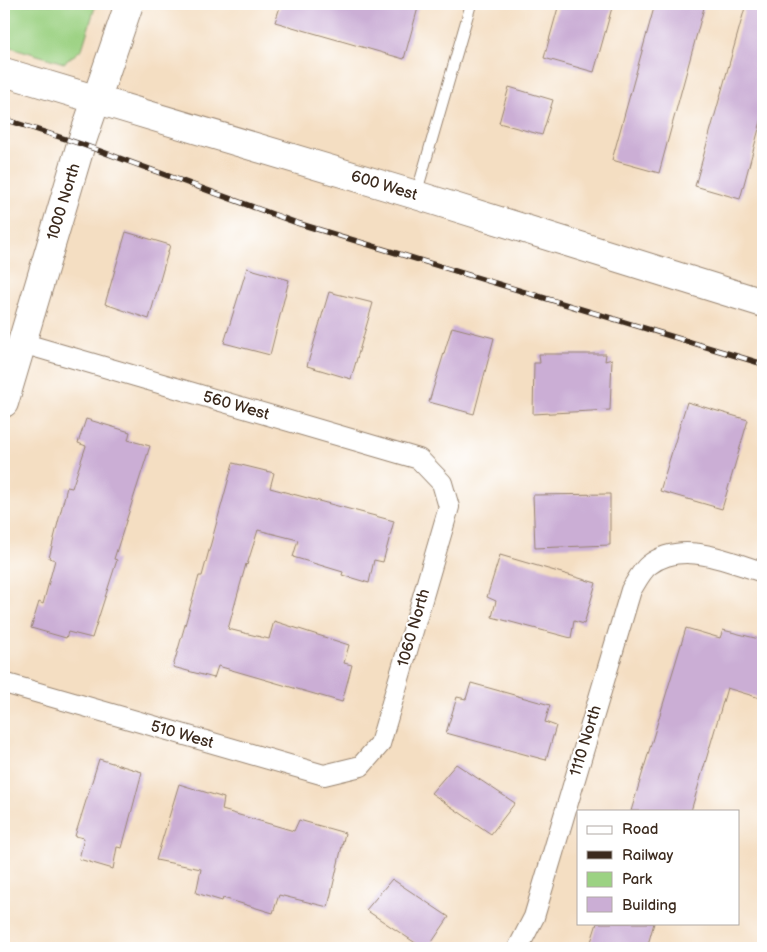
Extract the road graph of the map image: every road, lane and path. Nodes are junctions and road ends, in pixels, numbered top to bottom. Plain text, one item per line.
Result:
1 (129, 4) edge
2 (470, 4) edge
3 (4, 72) edge
4 (98, 99) junction
5 (416, 195) junction
6 (763, 303) edge
7 (22, 343) junction
8 (4, 403) edge
9 (442, 483) joint
10 (763, 572) edge
11 (4, 683) edge
12 (361, 766) joint
13 (518, 948) edge

1 - 4 main road, 1000 North
2 - 5 lane
3 - 4 main road, 600 West
4 - 5 main road, 600 West
4 - 7 main road, 1000 North
5 - 6 main road, 600 West
7 - 8 main road, 1000 North
7 - 9 street, 560 West
9 - 12 street, 1060 North
10 - 13 street, 1110 North
11 - 12 street, 510 West

